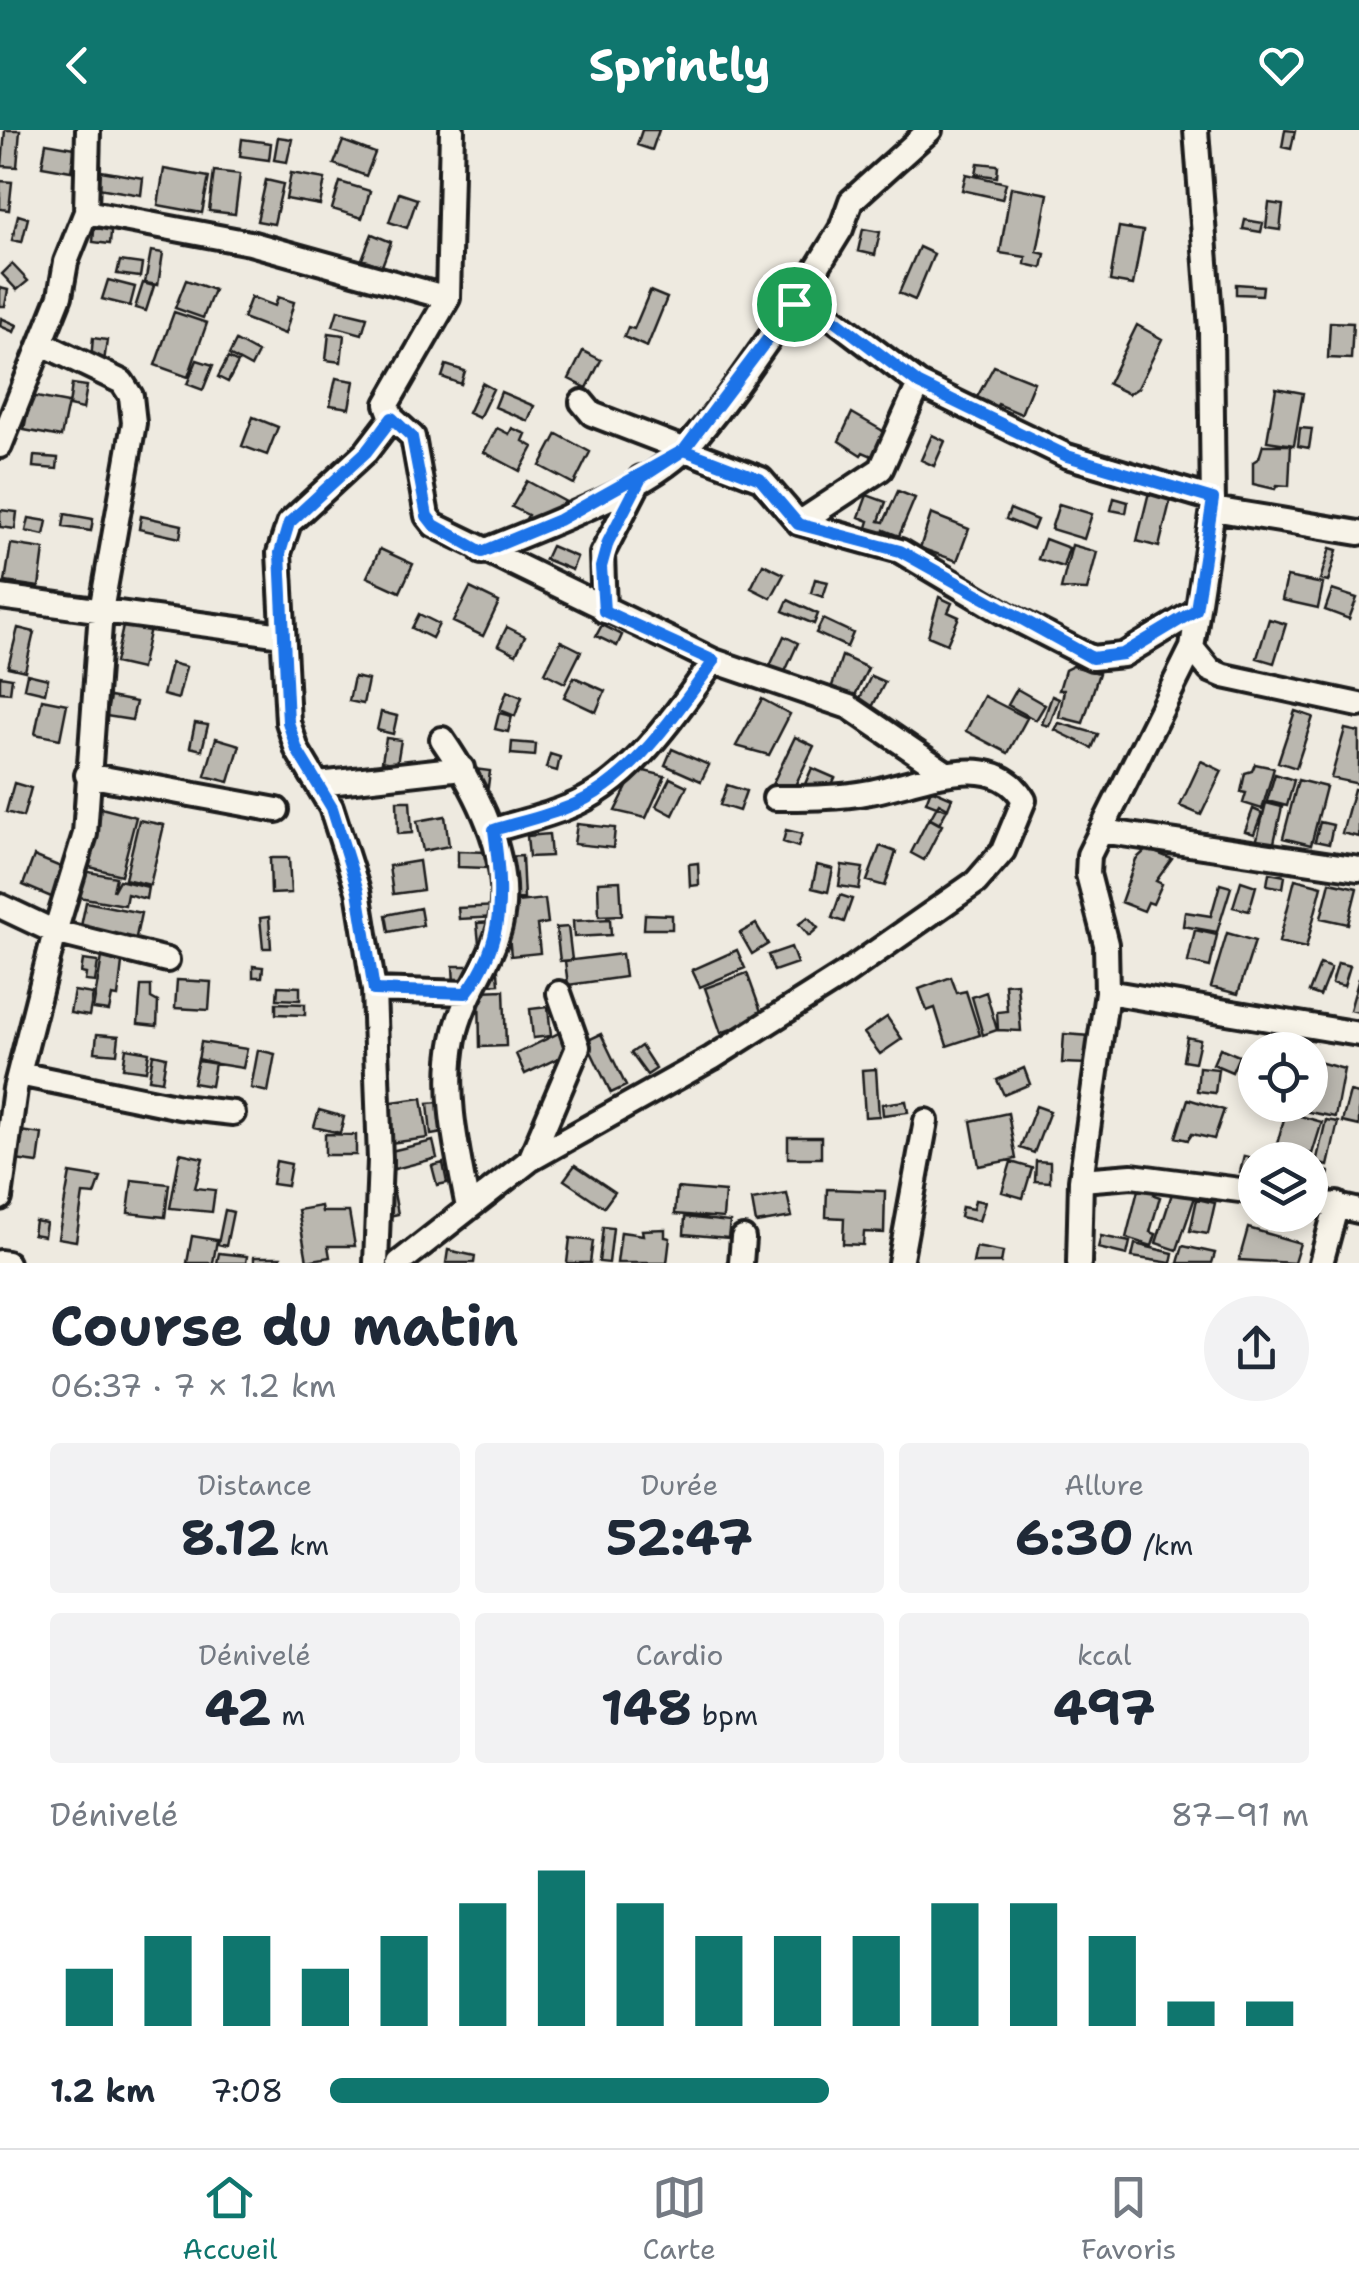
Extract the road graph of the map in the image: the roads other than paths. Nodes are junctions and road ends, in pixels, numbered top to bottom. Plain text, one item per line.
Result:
1 (88, 130) edge
2 (438, 130) edge
3 (930, 130) edge
4 (1196, 130) edge
5 (452, 131) edge
6 (86, 212) junction
7 (801, 294) junction
8 (448, 298) junction
9 (42, 344) junction
10 (919, 384) junction
11 (582, 402) dead end
12 (392, 418) junction
13 (0, 446) edge
14 (684, 450) junction
15 (641, 478) junction
16 (1213, 504) junction
17 (798, 524) junction
18 (1359, 533) edge
19 (482, 552) junction
20 (0, 597) edge
21 (1196, 610) junction
22 (100, 611) junction
23 (604, 611) junction
24 (282, 635) junction
25 (1192, 648) junction
26 (714, 661) junction
27 (1359, 705) edge
28 (442, 739) dead end
29 (462, 768) junction
30 (946, 773) junction
31 (87, 775) junction
32 (319, 784) junction
33 (776, 798) dead end
34 (277, 810) dead end
35 (494, 830) junction
36 (1102, 832) junction
37 (1359, 868) edge
38 (0, 906) edge
39 (55, 932) junction
40 (167, 960) dead end
41 (374, 990) junction
42 (1107, 992) junction
43 (466, 993) junction
44 (559, 993) dead end
45 (1359, 1034) edge
46 (11, 1083) edge
47 (232, 1113) dead end
48 (926, 1121) dead end
49 (530, 1160) junction
50 (1081, 1180) junction
51 (1238, 1190) edge
52 (0, 1198) edge
53 (468, 1208) junction
54 (1348, 1208) edge
55 (743, 1238) dead end
56 (376, 1263) edge
57 (399, 1263) edge
58 (742, 1263) edge
59 (900, 1263) edge
60 (1079, 1263) edge
61 (1321, 1263) edge

1 - 6 street
2 - 5 street
3 - 7 street
4 - 16 street
5 - 8 street
6 - 8 street
6 - 9 street
7 - 10 street
7 - 14 street
8 - 12 street
9 - 13 street
9 - 22 street
10 - 16 street
10 - 17 street
11 - 14 street
12 - 19 street
12 - 24 street
14 - 15 street
14 - 17 street
15 - 19 street
15 - 23 street
16 - 18 street
16 - 21 street
17 - 21 street
19 - 23 street
20 - 22 street
21 - 25 street
22 - 24 street
22 - 31 street
23 - 26 street
24 - 32 street
25 - 27 street
25 - 36 street
26 - 30 street
26 - 35 street
28 - 29 street
29 - 32 street
29 - 35 street
30 - 33 street
30 - 49 street
31 - 34 street
31 - 39 street
32 - 41 street
35 - 43 street
36 - 37 street
36 - 42 street
38 - 39 street
39 - 40 street
39 - 46 street
41 - 43 street
41 - 56 street
42 - 45 street
42 - 50 street
43 - 53 street
44 - 49 street
46 - 47 street
46 - 52 street
48 - 59 street
49 - 53 street
50 - 51 street
50 - 60 street
53 - 57 street
54 - 61 street
55 - 58 street

